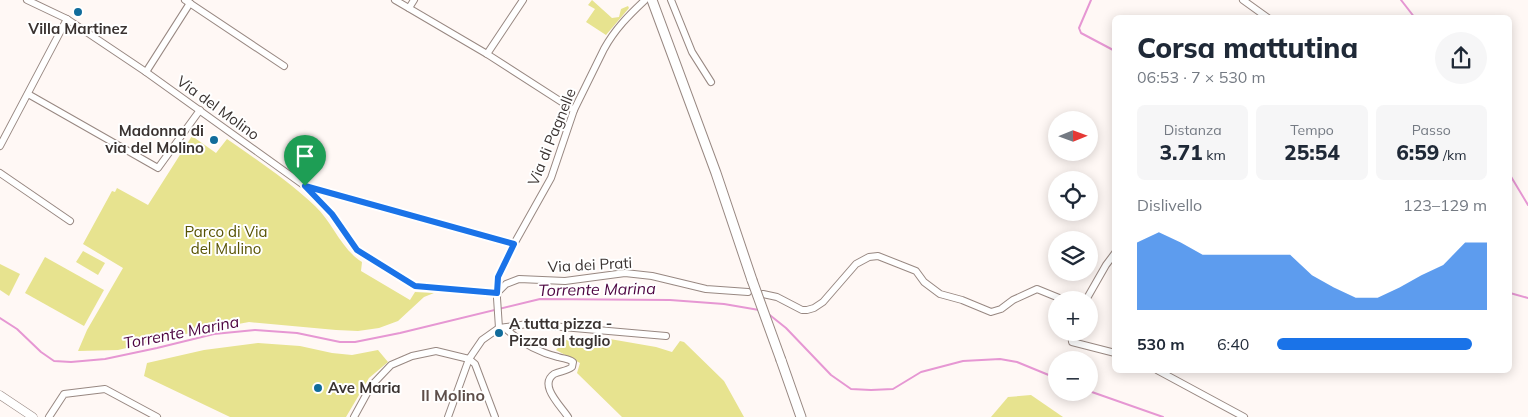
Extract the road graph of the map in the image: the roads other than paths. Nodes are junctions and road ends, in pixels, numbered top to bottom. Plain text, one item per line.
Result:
1 (27, 0) edge
2 (395, 0) edge
3 (414, 0) edge
4 (523, 0) edge
5 (645, 0) edge
6 (652, 0) edge
7 (671, 0) edge
8 (1243, 0) edge
9 (187, 2) edge
10 (409, 8) junction
11 (1264, 15) edge
12 (67, 19) junction
13 (487, 54) junction
14 (284, 66) dead end
15 (146, 72) junction
16 (710, 82) dead end
17 (28, 94) junction
18 (200, 110) junction
19 (574, 110) junction
20 (0, 146) edge
21 (0, 173) edge
22 (305, 186) junction
23 (70, 221) dead end
24 (514, 244) junction
25 (1112, 257) edge
26 (1091, 291) edge
27 (748, 292) dead end
28 (1048, 293) edge
29 (763, 294) dead end
30 (497, 295) junction
31 (501, 326) junction
32 (666, 336) dead end
33 (1072, 341) edge
34 (1112, 353) edge
35 (469, 359) junction
36 (1163, 373) edge
37 (0, 395) edge
38 (33, 417) edge
39 (49, 417) edge
40 (158, 417) edge
41 (354, 417) edge
42 (448, 417) edge
43 (495, 417) edge
44 (568, 417) edge
45 (801, 417) edge
46 (1244, 417) edge

1 - 12 street, Via del Molino
2 - 10 street
3 - 10 street
4 - 13 street
5 - 19 street, Via di Pagnelle
6 - 45 main road, bridge
7 - 16 street
8 - 11 street
9 - 14 street
9 - 15 street
10 - 13 street
12 - 15 street, Via del Molino
12 - 17 street
13 - 19 street
15 - 18 street, Via del Molino
17 - 18 street
17 - 20 street
18 - 22 street, Via del Molino
19 - 24 street, Via di Pagnelle
21 - 23 street
22 - 24 street
22 - 30 street, Via del Molino
24 - 30 street, Via di Pagnelle
25 - 26 street
27 - 30 street, Via dei Prati
28 - 29 street
30 - 31 street
31 - 32 street
31 - 35 street
31 - 44 street
33 - 34 street
35 - 41 street
35 - 42 street
35 - 43 street
36 - 46 street
37 - 38 street
39 - 40 street

